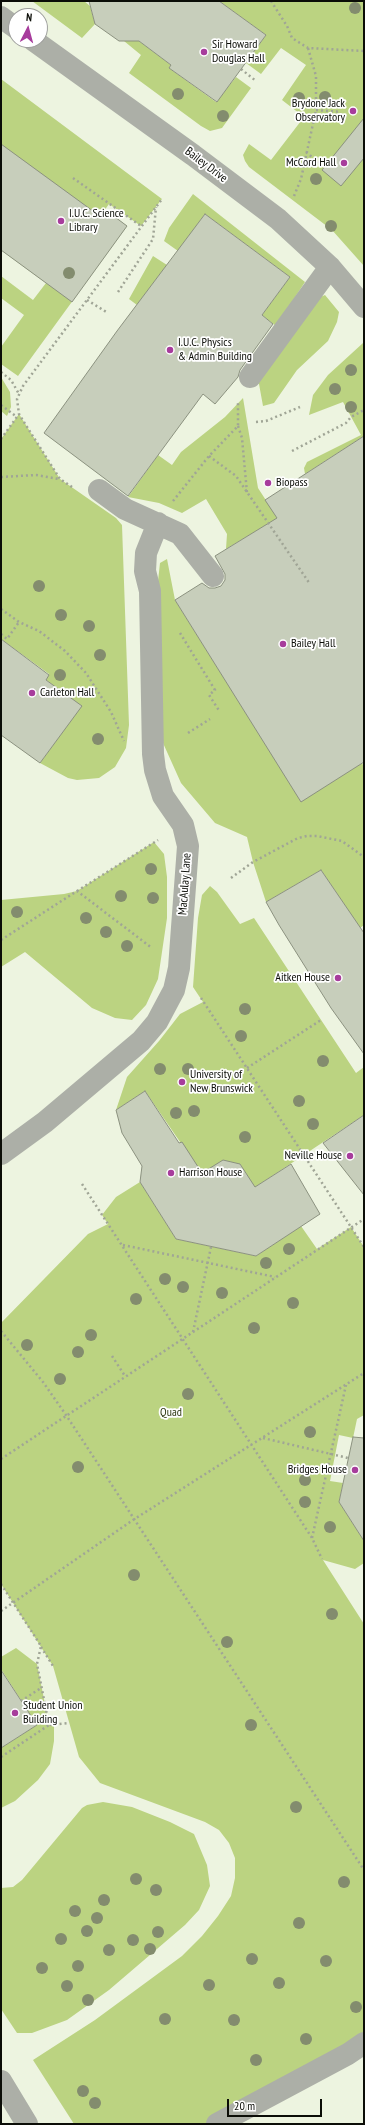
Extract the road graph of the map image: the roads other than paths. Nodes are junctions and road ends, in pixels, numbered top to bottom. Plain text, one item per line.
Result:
1 (44, 48) edge
2 (330, 267) junction
3 (364, 307) edge
4 (250, 377) dead end
5 (99, 490) dead end
6 (158, 523) junction
7 (213, 576) dead end
8 (1, 1154) edge
9 (364, 2043) edge
10 (1, 2081) edge
11 (27, 2124) edge
12 (217, 2124) edge

1 - 2 street, Bailey Drive
2 - 3 street, Bailey Drive
2 - 4 street
5 - 6 street
6 - 7 street
6 - 8 street, MacAulay Lane
9 - 12 street
10 - 11 street

